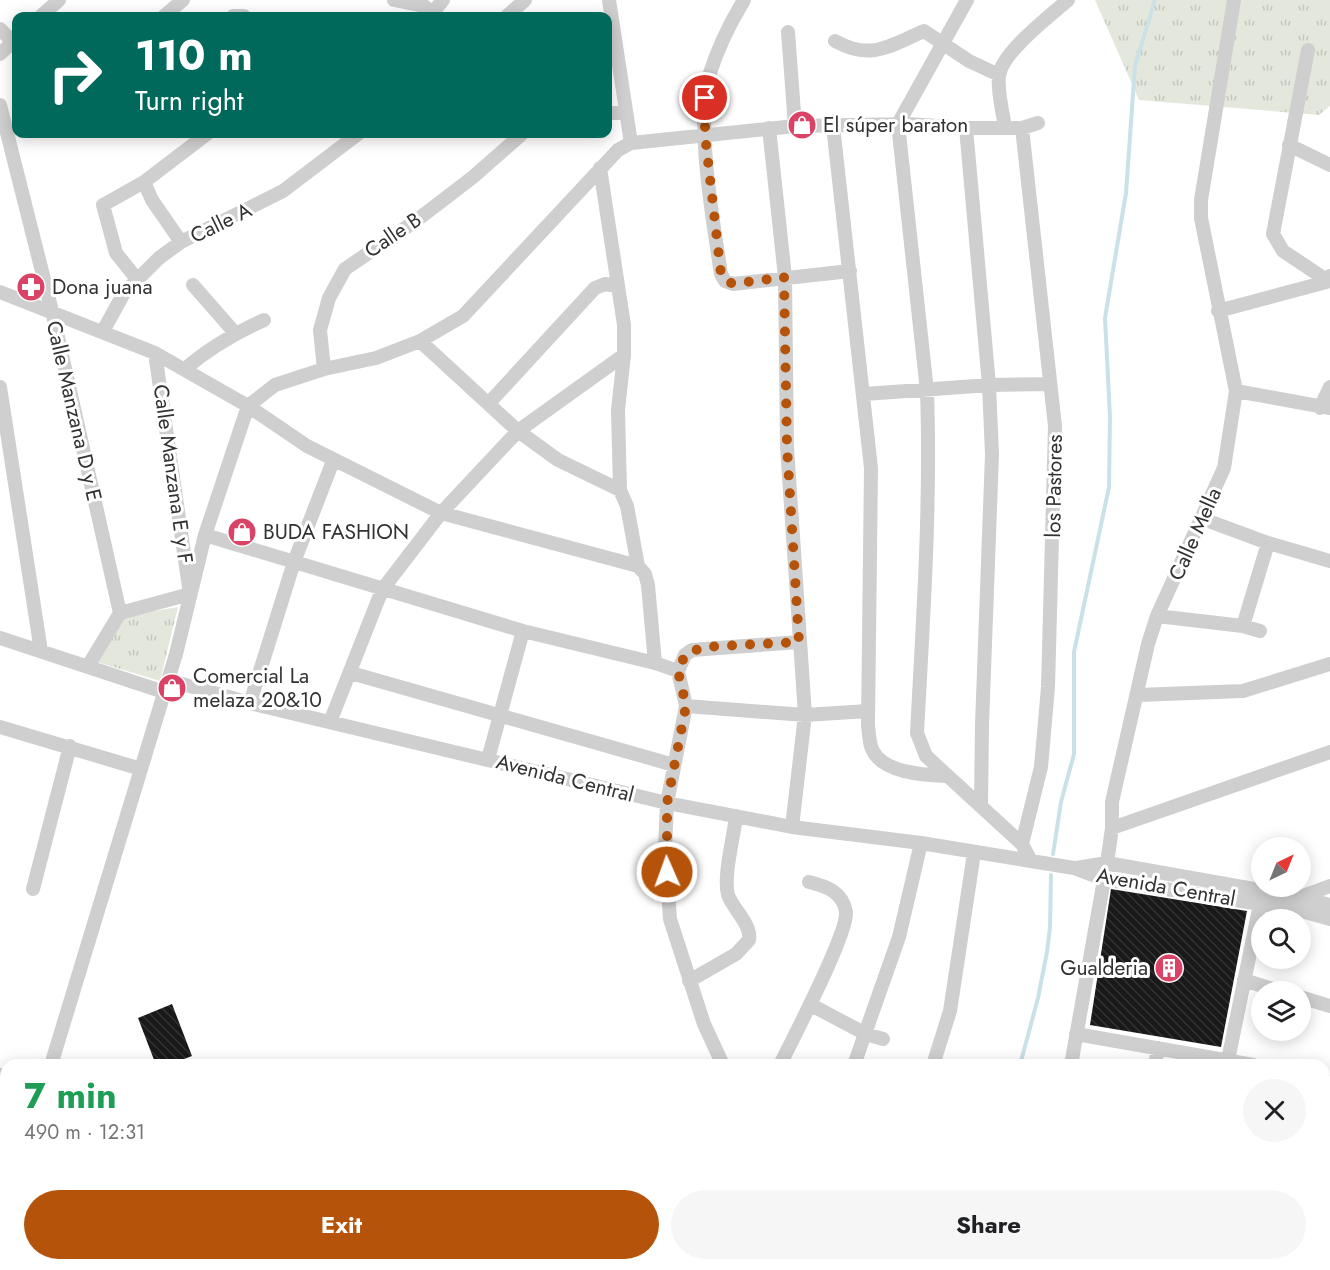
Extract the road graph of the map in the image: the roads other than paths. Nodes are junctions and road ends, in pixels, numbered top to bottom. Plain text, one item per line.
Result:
1 (59, 0) edge
2 (183, 0) edge
3 (394, 0) edge
4 (744, 0) edge
5 (967, 0) edge
6 (1068, 0) edge
7 (1234, 0) edge
8 (46, 12) edge
9 (169, 12) edge
10 (430, 12) edge
11 (612, 20) edge
12 (788, 32) dead end
13 (835, 41) dead end
14 (12, 43) edge
15 (943, 43) junction
16 (1308, 50) dead end
17 (0, 54) edge
18 (999, 75) junction
19 (0, 105) edge
20 (612, 113) edge
21 (626, 113) junction
22 (11, 123) edge
23 (1038, 123) dead end
24 (898, 124) junction
25 (795, 126) junction
26 (833, 126) junction
27 (770, 128) junction
28 (966, 128) junction
29 (1005, 128) junction
30 (1022, 128) junction
31 (705, 135) junction
32 (14, 138) edge
33 (202, 138) edge
34 (353, 138) edge
35 (517, 138) edge
36 (630, 143) junction
37 (1289, 145) junction
38 (1330, 165) edge
39 (600, 168) junction
40 (144, 182) junction
41 (182, 243) junction
42 (850, 271) junction
43 (784, 277) junction
44 (136, 278) junction
45 (1329, 279) edge
46 (193, 285) dead end
47 (617, 286) junction
48 (0, 292) edge
49 (1218, 311) junction
50 (53, 315) junction
51 (264, 320) dead end
52 (103, 331) junction
53 (235, 333) junction
54 (420, 341) junction
55 (155, 353) junction
56 (624, 355) junction
57 (185, 369) junction
58 (324, 369) junction
59 (1050, 384) junction
60 (989, 385) junction
61 (0, 387) edge
62 (1330, 387) edge
63 (927, 391) junction
64 (1236, 391) junction
65 (865, 394) junction
66 (489, 403) junction
67 (248, 406) junction
68 (1325, 408) edge
69 (518, 431) junction
70 (333, 461) junction
71 (620, 490) junction
72 (441, 513) junction
73 (1203, 519) junction
74 (205, 535) junction
75 (1268, 543) junction
76 (1330, 561) edge
77 (294, 562) junction
78 (638, 566) junction
79 (382, 590) junction
80 (190, 594) junction
81 (120, 613) junction
82 (1157, 616) junction
83 (1243, 626) junction
84 (523, 631) junction
85 (1260, 631) dead end
86 (0, 638) edge
87 (799, 642) junction
88 (41, 651) junction
89 (655, 663) junction
90 (1330, 664) edge
91 (88, 666) junction
92 (678, 671) junction
93 (351, 673) junction
94 (166, 686) junction
95 (1138, 695) junction
96 (250, 703) junction
97 (686, 706) junction
98 (868, 711) junction
99 (498, 714) junction
100 (804, 715) junction
101 (330, 722) junction
102 (0, 727) edge
103 (70, 746) junction
104 (1330, 752) edge
105 (488, 759) junction
106 (674, 765) junction
107 (141, 769) junction
108 (946, 776) junction
109 (667, 803) junction
110 (981, 806) junction
111 (736, 816) junction
112 (792, 827) junction
113 (1112, 828) junction
114 (921, 843) junction
115 (1022, 844) junction
116 (974, 853) junction
117 (1031, 861) junction
118 (1107, 863) junction
119 (1074, 868) junction
120 (1103, 879) junction
121 (809, 882) dead end
122 (1330, 886) edge
123 (33, 888) dead end
124 (1251, 888) edge
125 (1311, 893) edge
126 (1300, 897) edge
127 (1260, 904) junction
128 (1330, 905) edge
129 (1330, 919) edge
130 (1244, 980) junction
131 (689, 981) junction
132 (1251, 982) edge
133 (1311, 1000) edge
134 (811, 1005) junction
135 (1330, 1006) edge
136 (866, 1034) junction
137 (1076, 1034) junction
138 (883, 1040) dead end
139 (1158, 1048) junction
140 (53, 1059) edge
141 (720, 1059) edge
142 (783, 1059) edge
143 (856, 1059) edge
144 (935, 1059) edge
145 (1072, 1059) edge
146 (1156, 1059) edge
147 (1212, 1059) edge
148 (1228, 1059) edge

1 - 8 street
2 - 9 street
3 - 10 street
4 - 31 street
5 - 15 street
6 - 18 street
7 - 49 street, Calle Mella
11 - 21 street
12 - 25 street
13 - 15 street
14 - 17 street
15 - 18 street
15 - 24 street
16 - 37 street
18 - 29 street
19 - 22 street, Calle Manzana D y E
20 - 21 street
21 - 36 street
23 - 30 street
24 - 26 street
24 - 28 street
24 - 63 street
25 - 26 street
25 - 27 street
26 - 42 street
27 - 31 street
27 - 43 street
28 - 29 street
28 - 60 street
29 - 30 street
30 - 59 street, los Pastores
31 - 36 street
31 - 43 street
32 - 50 street, Calle Manzana D y E
33 - 40 street
34 - 41 street, Calle A
35 - 58 street, Calle B
36 - 39 street
37 - 38 street
37 - 45 street
39 - 47 street
39 - 54 street
40 - 41 street
40 - 44 street
41 - 44 street, Calle A
42 - 43 street
42 - 65 street
43 - 87 street
44 - 52 street, Calle A
45 - 49 street
46 - 53 street
47 - 56 street
47 - 66 street
48 - 50 street
49 - 64 street, Calle Mella
50 - 52 street
50 - 81 street, Calle Manzana D y E
51 - 53 street
52 - 55 street
53 - 57 street
54 - 58 street
54 - 66 street
55 - 57 street
55 - 80 street, Calle Manzana E y F
56 - 69 street
56 - 71 street
57 - 67 street
58 - 67 street
59 - 60 street
59 - 115 street, los Pastores
60 - 63 street
60 - 110 street
61 - 88 street
62 - 68 street
63 - 65 street
63 - 108 street
64 - 68 street
64 - 73 street, Calle Mella
65 - 98 street
66 - 69 street
67 - 70 street
67 - 74 street
69 - 71 street
69 - 72 street
70 - 72 street
70 - 77 street
71 - 78 street
72 - 78 street
72 - 79 street
73 - 75 street
73 - 82 street, Calle Mella
74 - 77 street
74 - 80 street
75 - 76 street
75 - 83 street
77 - 79 street
77 - 96 street
78 - 89 street
79 - 84 street
79 - 93 street
80 - 81 street
80 - 94 street
81 - 91 street
82 - 83 street
82 - 95 street, Calle Mella
83 - 85 street
84 - 89 street
84 - 99 street
86 - 88 street, Avenida Central
87 - 92 street
87 - 100 street
88 - 91 street, Avenida Central
89 - 92 street
90 - 95 street
91 - 94 street, Avenida Central
92 - 97 street
93 - 99 street
93 - 101 street
94 - 96 street, Avenida Central
94 - 107 street
95 - 113 street, Calle Mella
96 - 101 street, Avenida Central
97 - 100 street
97 - 106 street
98 - 100 street
98 - 108 street
99 - 105 street
99 - 106 street
100 - 112 street
101 - 105 street, Avenida Central
102 - 103 street
103 - 107 street
103 - 123 street
104 - 113 street
105 - 109 street, Avenida Central
106 - 109 street
107 - 140 street
108 - 110 street
109 - 111 street, Avenida Central
109 - 131 street
110 - 115 street
111 - 112 street, Avenida Central
111 - 131 street
112 - 114 street, Avenida Central
113 - 118 street, Calle Mella
114 - 116 street, Avenida Central
114 - 136 street
115 - 117 street
116 - 117 street, Avenida Central
116 - 144 street
117 - 119 street, Avenida Central
118 - 119 street, Avenida Central
118 - 120 street, Calle Mella
118 - 124 street, Avenida Central
119 - 120 street, Avenida Central
120 - 127 street, Avenida Central
120 - 137 street, Calle Mella
121 - 134 street
122 - 125 street
126 - 128 street, Avenida Central
127 - 129 street, Avenida Central
127 - 130 street
130 - 132 street
130 - 148 street
131 - 141 street
133 - 135 street
134 - 136 street
134 - 142 street
136 - 138 street
136 - 143 street
137 - 139 street
137 - 145 street, Calle Mella
139 - 146 street
139 - 147 street

